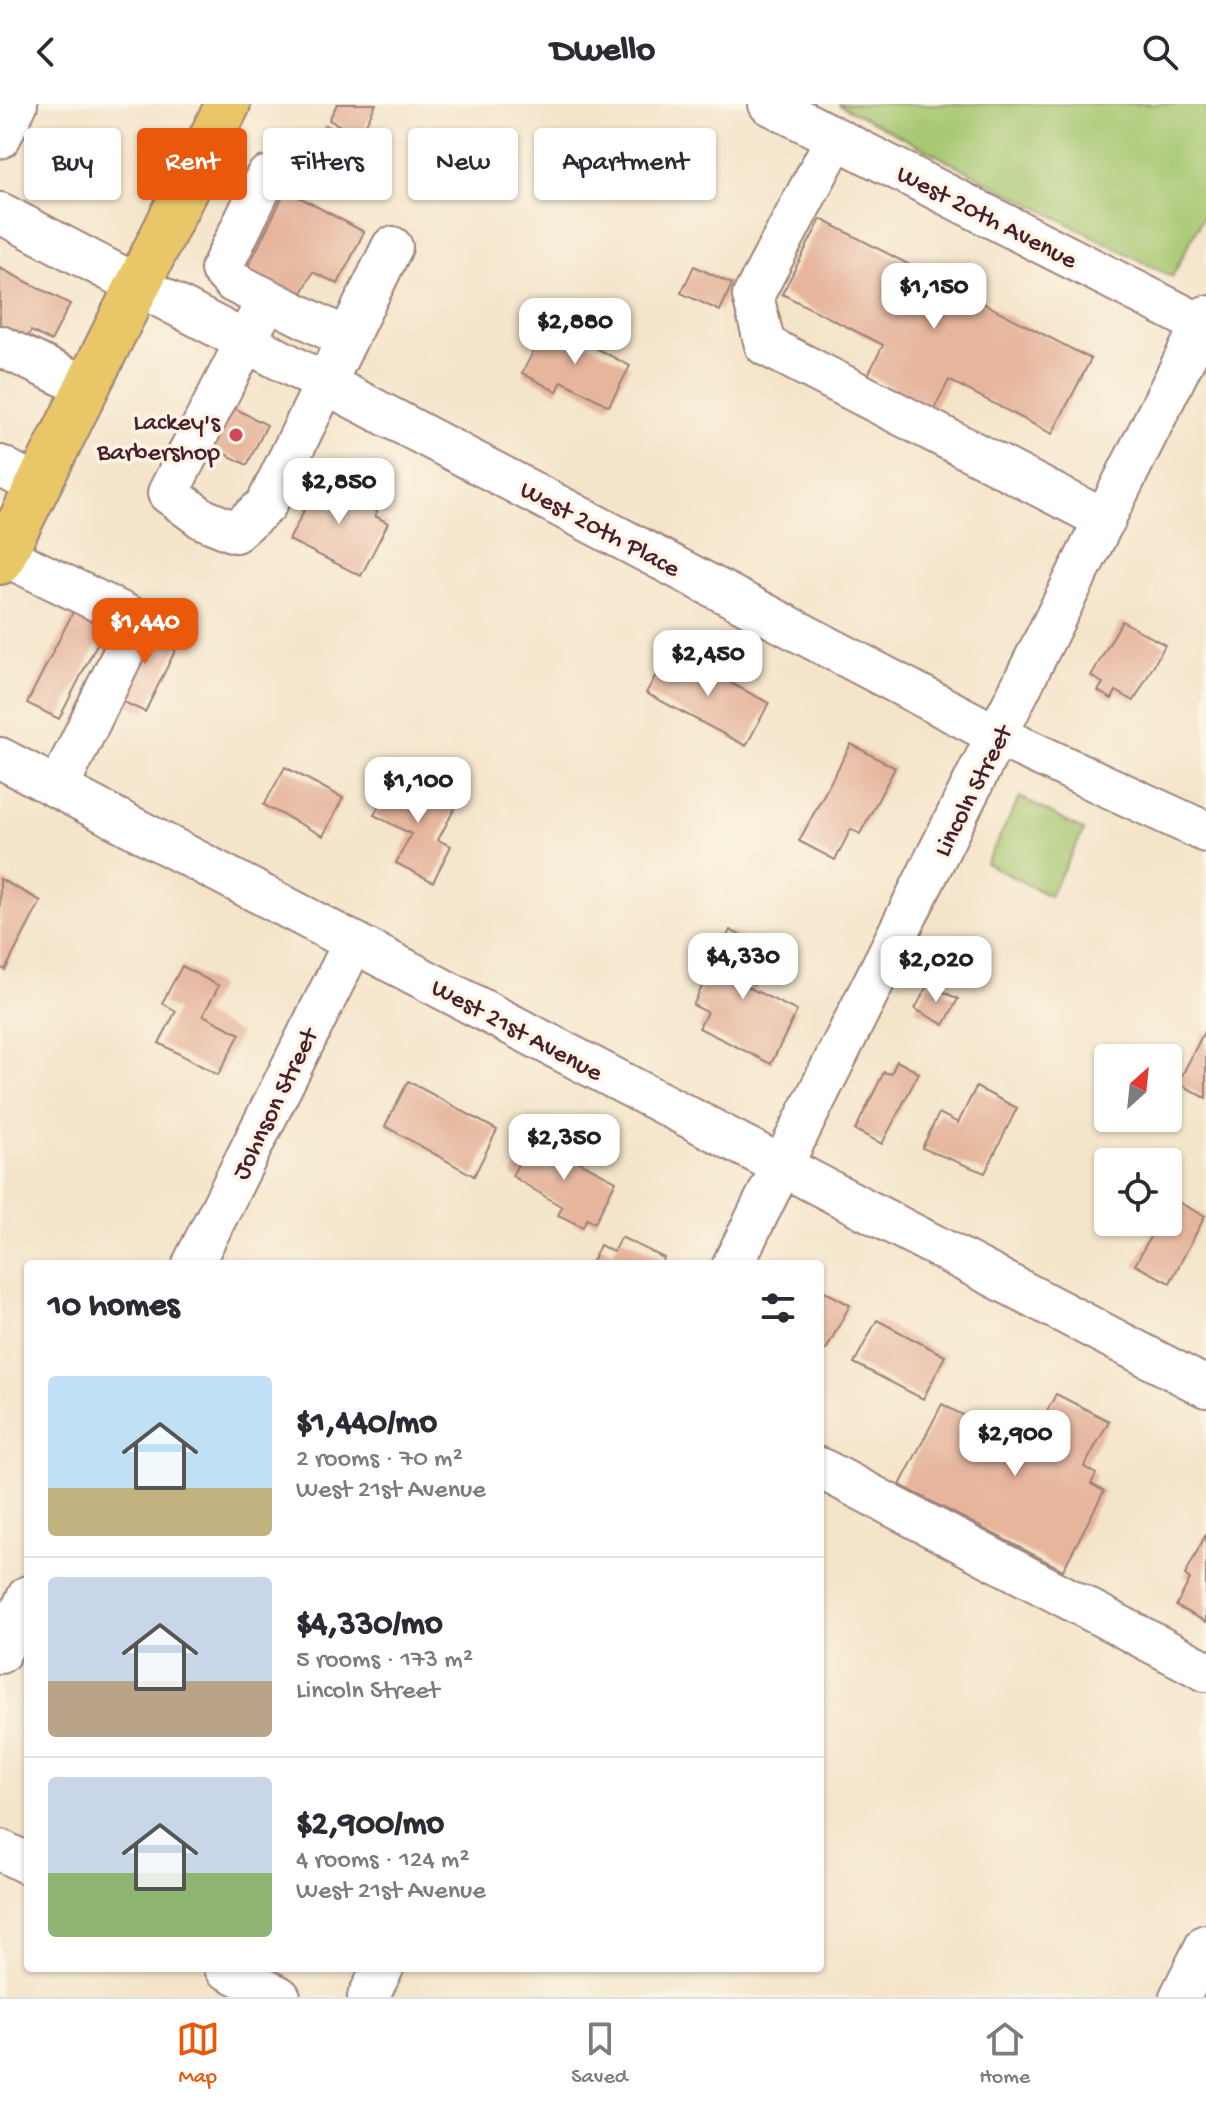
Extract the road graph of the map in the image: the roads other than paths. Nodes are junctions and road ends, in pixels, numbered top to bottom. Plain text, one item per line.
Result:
1 (17, 104) edge
2 (228, 104) edge
3 (769, 104) edge
4 (0, 138) edge
5 (836, 138) junction
6 (263, 183) edge
7 (0, 213) edge
8 (392, 247) dead end
9 (138, 284) junction
10 (267, 300) junction
11 (1205, 322) edge
12 (346, 338) junction
13 (246, 340) junction
14 (0, 346) edge
15 (324, 381) junction
16 (87, 387) junction
17 (0, 466) edge
18 (38, 486) junction
19 (1105, 520) junction
20 (2, 558) edge
21 (998, 736) junction
22 (0, 758) edge
23 (58, 788) junction
24 (1206, 832) edge
25 (354, 942) junction
26 (783, 1167) junction
27 (195, 1260) edge
28 (735, 1260) edge
29 (1206, 1387) edge
30 (824, 1470) edge
31 (24, 1604) edge
32 (0, 1653) edge
33 (1206, 1671) edge
34 (0, 1850) edge
35 (24, 1862) edge
36 (1206, 1945) edge
37 (233, 1972) edge
38 (381, 1972) edge
39 (280, 1997) edge
40 (368, 1997) edge
41 (1180, 1997) edge

1 - 4 street
2 - 9 main road
3 - 5 street, West 20th Avenue
5 - 11 street, West 20th Avenue
5 - 19 street
6 - 10 street
7 - 9 street, West 20th Place
8 - 12 street
9 - 13 street, West 20th Place
9 - 16 main road
10 - 12 street
10 - 13 street
11 - 19 street, Lincoln Street
12 - 15 street
13 - 15 street, West 20th Place
13 - 15 street
14 - 16 street
15 - 21 street, West 20th Place
16 - 18 main road
17 - 18 street
18 - 20 main road
19 - 21 street, Lincoln Street
20 - 23 street
21 - 24 street, West 20th Place
21 - 26 street, Lincoln Street
22 - 23 street, West 21st Avenue
23 - 25 street, West 21st Avenue
25 - 26 street, West 21st Avenue
25 - 27 street, Johnson Street
26 - 28 street, Lincoln Street
26 - 29 street, West 21st Avenue
30 - 33 street
31 - 32 street
34 - 35 street
36 - 41 street
37 - 39 street
38 - 40 street

